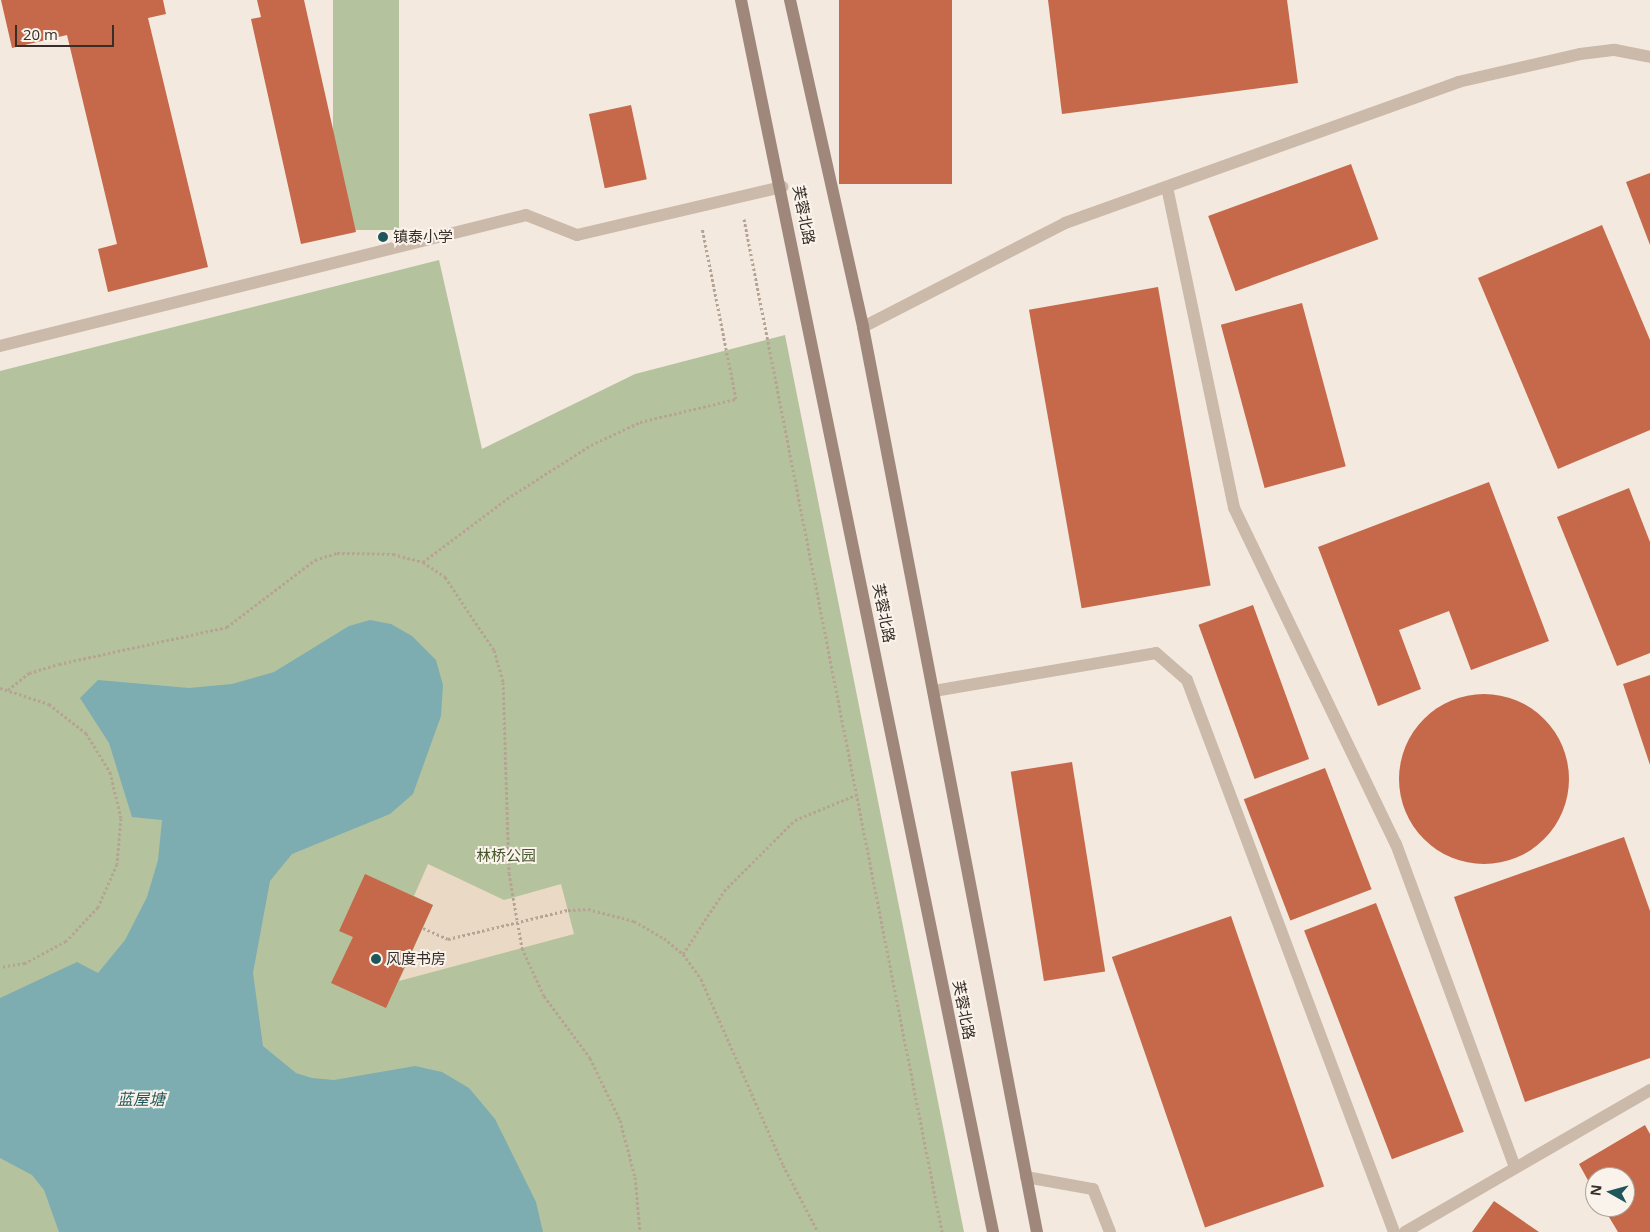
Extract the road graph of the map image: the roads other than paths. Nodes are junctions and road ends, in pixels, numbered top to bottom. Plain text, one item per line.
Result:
1 (741, 0) edge
2 (790, 0) edge
3 (1650, 58) edge
4 (782, 187) junction
5 (1167, 187) junction
6 (863, 327) junction
7 (0, 346) edge
8 (934, 691) junction
9 (1650, 1090) edge
10 (1515, 1168) junction
11 (1026, 1177) junction
12 (992, 1232) edge
13 (1037, 1232) edge
14 (1110, 1232) edge
15 (1394, 1232) edge
16 (1404, 1232) edge

1 - 4 main road, 芙蓉北路
2 - 6 main road, 芙蓉北路
3 - 5 street
4 - 7 street
4 - 12 main road, 芙蓉北路
5 - 6 street
5 - 10 street
6 - 8 main road, 芙蓉北路
8 - 11 main road, 芙蓉北路
8 - 15 street
9 - 10 street
10 - 16 street
11 - 13 main road, 芙蓉北路
11 - 14 street

